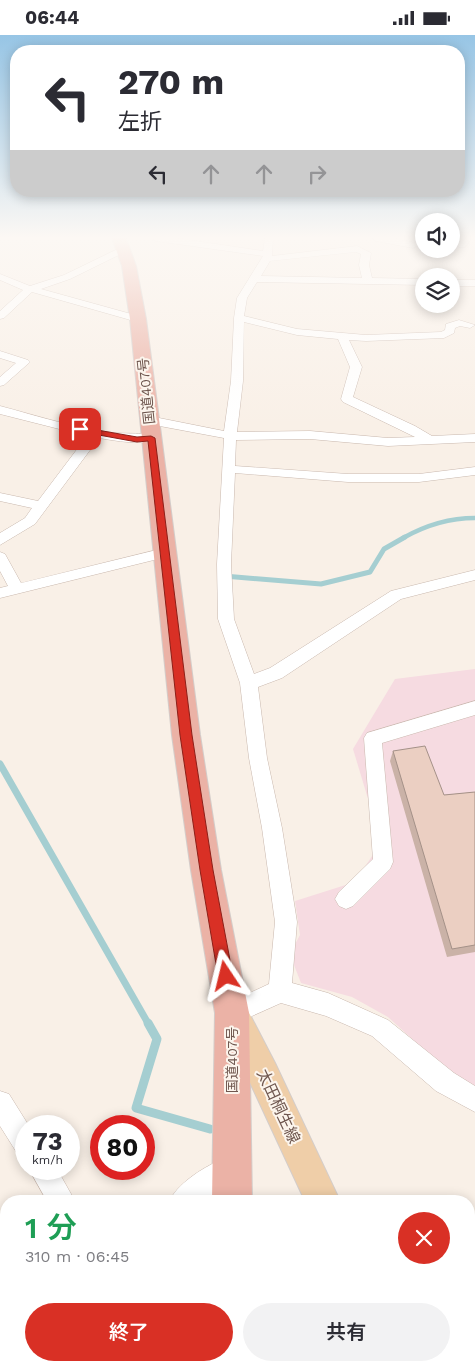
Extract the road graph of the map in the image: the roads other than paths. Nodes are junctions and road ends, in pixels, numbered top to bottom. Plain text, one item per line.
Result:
1 (13, 300) edge
2 (75, 300) edge
3 (135, 300) edge
4 (242, 300) edge
5 (0, 316) edge
6 (238, 317) junction
7 (138, 319) junction
8 (470, 325) dead end
9 (342, 336) junction
10 (0, 354) edge
11 (0, 383) edge
12 (0, 410) edge
13 (150, 429) junction
14 (96, 433) junction
15 (230, 436) junction
16 (475, 438) edge
17 (428, 440) junction
18 (228, 469) junction
19 (475, 471) edge
20 (0, 497) edge
21 (41, 506) junction
22 (0, 540) edge
23 (165, 553) junction
24 (0, 557) edge
25 (475, 575) edge
26 (17, 589) junction
27 (0, 593) edge
28 (249, 683) junction
29 (475, 708) edge
30 (346, 899) dead end
31 (280, 991) junction
32 (232, 1013) junction
33 (475, 1100) edge
34 (0, 1103) edge
35 (15, 1127) edge
36 (49, 1180) edge
37 (232, 1188) edge
38 (58, 1195) edge
39 (191, 1195) edge
40 (320, 1195) edge

1 - 5 street
2 - 7 street
3 - 7 highway, 国道407号
4 - 6 street
6 - 9 street
6 - 15 street
7 - 13 highway, 国道407号
8 - 9 street
9 - 17 street
10 - 11 street
12 - 14 street
13 - 14 street
13 - 15 street
13 - 23 highway, 国道407号
14 - 21 street
15 - 17 street
15 - 18 street
16 - 17 street
18 - 19 street
18 - 28 street
20 - 21 street
21 - 22 street
23 - 26 street
23 - 32 highway, 国道407号
24 - 26 street
25 - 28 street
26 - 27 street
28 - 31 street
29 - 30 street
31 - 32 street
31 - 33 street
32 - 37 highway, 国道407号
32 - 40 main road, 太田桐生線
34 - 35 street
36 - 38 street
37 - 39 street

